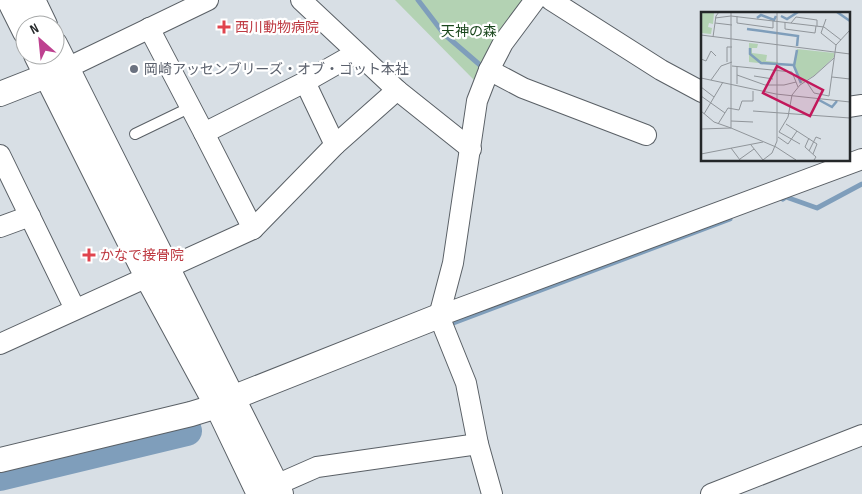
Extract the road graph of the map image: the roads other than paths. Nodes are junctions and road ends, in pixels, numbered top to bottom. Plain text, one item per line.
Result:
1 (9, 0) edge
2 (33, 0) edge
3 (208, 0) edge
4 (301, 0) edge
5 (535, 0) edge
6 (550, 0) edge
7 (16, 15) edge
8 (41, 15) edge
9 (149, 28) junction
10 (356, 53) junction
11 (48, 65) edge
12 (56, 65) edge
13 (489, 70) junction
14 (57, 72) junction
15 (305, 82) junction
16 (397, 90) junction
17 (701, 91) edge
18 (0, 94) edge
19 (191, 107) junction
20 (204, 133) junction
21 (135, 134) dead end
22 (646, 135) dead end
23 (335, 145) junction
24 (471, 149) junction
25 (0, 155) edge
26 (862, 159) edge
27 (30, 216) junction
28 (0, 227) edge
29 (253, 229) junction
30 (157, 272) junction
31 (75, 309) junction
32 (439, 316) junction
33 (0, 344) edge
34 (225, 402) junction
35 (862, 435) edge
36 (478, 444) junction
37 (0, 460) edge
38 (272, 491) edge
39 (492, 494) edge
40 (711, 494) edge

1 - 7 street
2 - 8 street
3 - 9 street
4 - 10 street
5 - 13 street
6 - 17 street
9 - 14 street
9 - 19 street
10 - 15 street
10 - 16 street
11 - 14 street
12 - 14 street
13 - 22 street
13 - 24 street
14 - 18 street
14 - 30 street
15 - 20 street
15 - 23 street
16 - 23 street
16 - 24 street
19 - 20 street
19 - 21 lane
20 - 29 street
23 - 29 street
24 - 32 street
25 - 27 street
26 - 32 street
27 - 28 street
27 - 31 street
29 - 30 street
30 - 31 street
30 - 34 street
31 - 33 street
32 - 34 street
32 - 36 street
34 - 37 street
34 - 38 street
35 - 40 street
36 - 38 street
36 - 39 street

